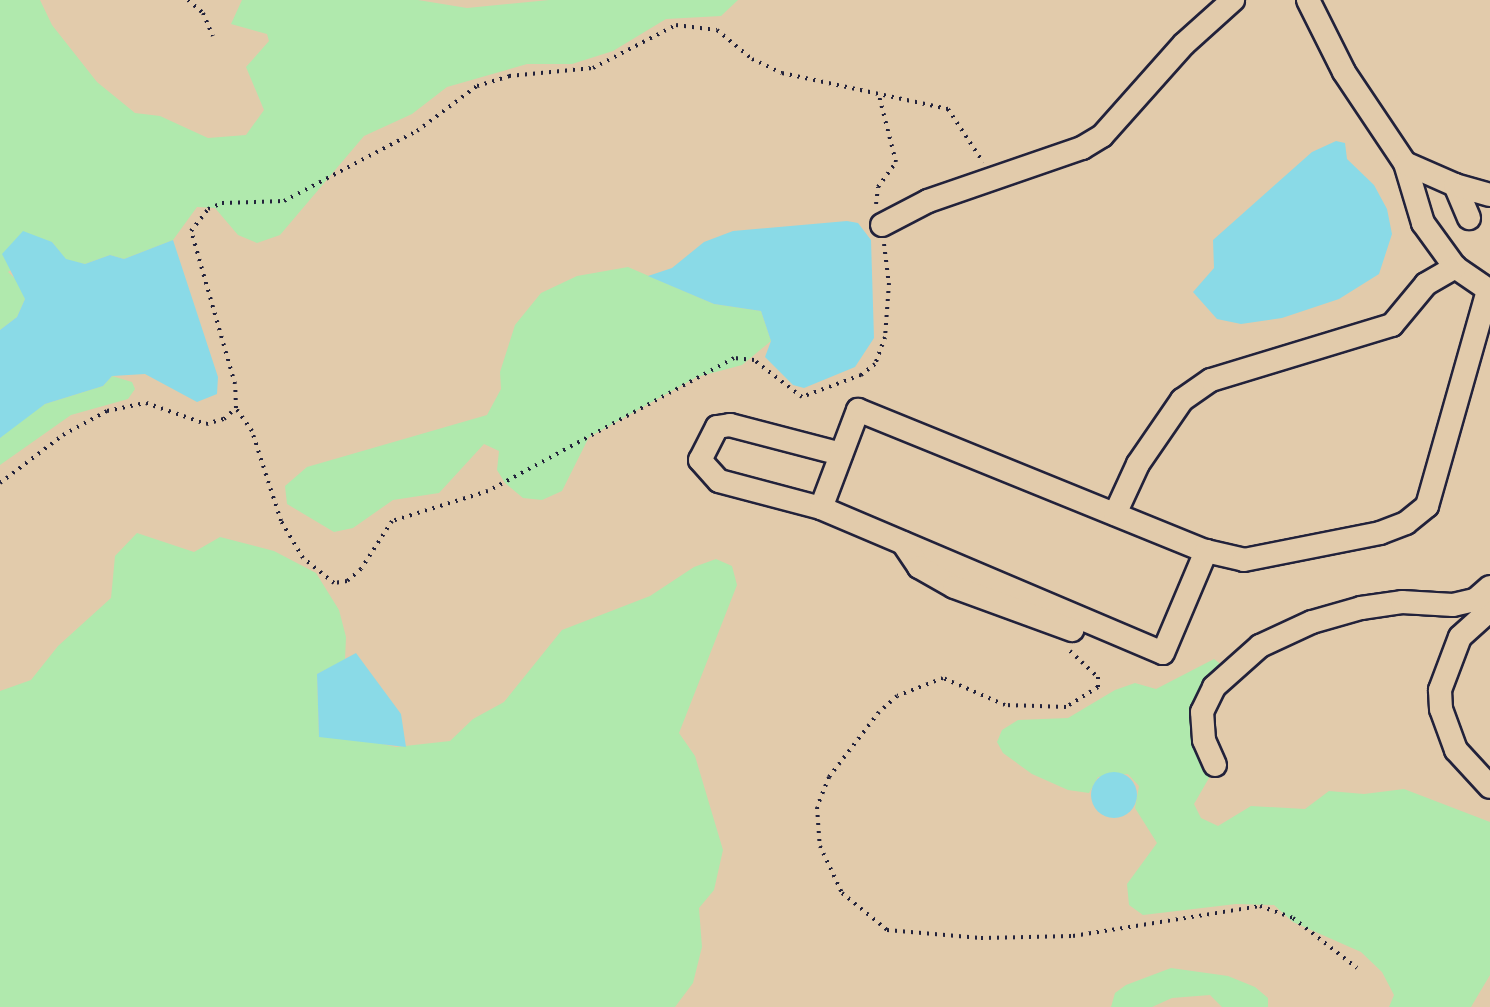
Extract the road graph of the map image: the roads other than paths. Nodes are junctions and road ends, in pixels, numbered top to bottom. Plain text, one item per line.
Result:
1 (1233, 0) edge
2 (1308, 0) edge
3 (1405, 163) junction
4 (1455, 185) junction
5 (1490, 195) edge
6 (1469, 218) dead end
7 (882, 225) road end
8 (1455, 267) junction
9 (1489, 291) edge
10 (841, 454) junction
11 (821, 508) junction
12 (1115, 514) junction
13 (1206, 551) junction
14 (1490, 587) edge
15 (1490, 610) edge
16 (1215, 765) dead end
17 (1490, 787) edge

1 - 7 street
2 - 3 street
3 - 4 street
3 - 8 street
4 - 5 street
4 - 6 street
8 - 9 street
8 - 12 street
9 - 13 street
10 - 11 street
10 - 11 street
10 - 12 street
11 - 13 street
12 - 13 street
14 - 16 street
15 - 17 street

